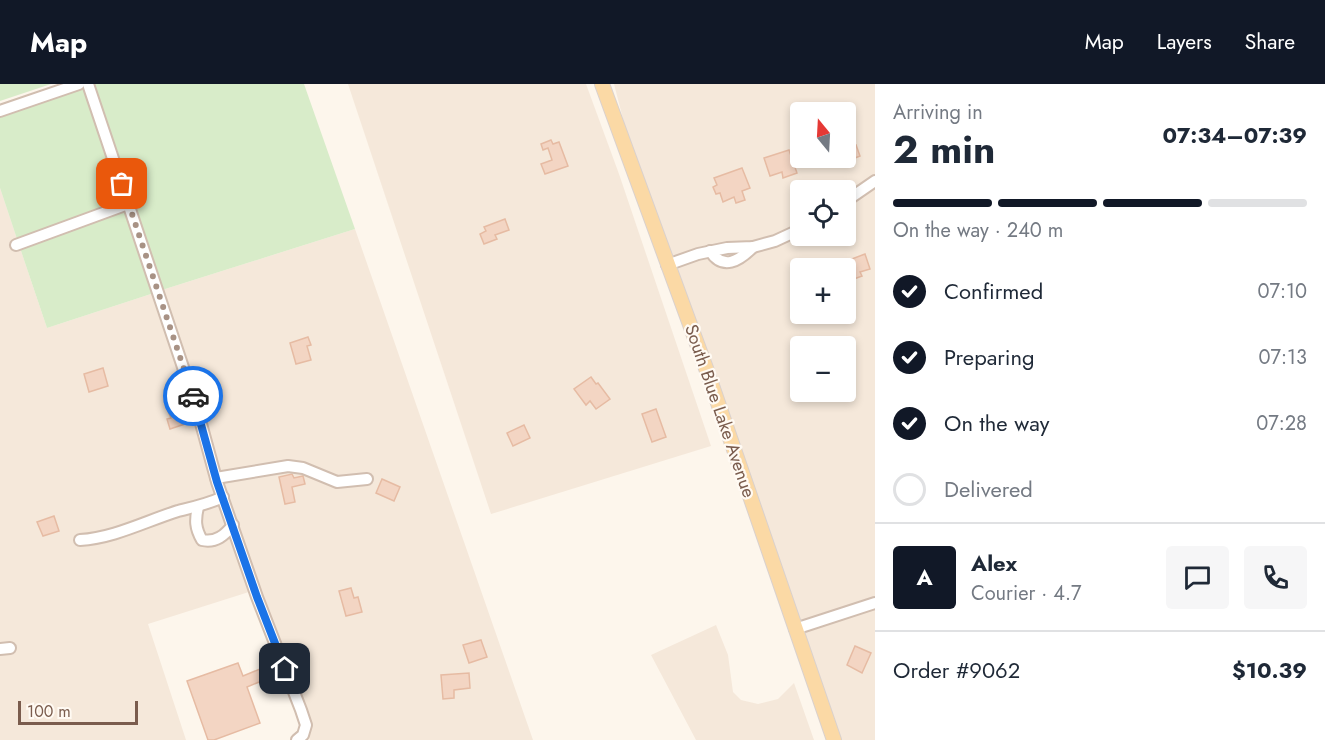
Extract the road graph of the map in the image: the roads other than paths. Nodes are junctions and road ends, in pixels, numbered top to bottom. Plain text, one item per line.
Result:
1 (79, 84) edge
2 (88, 84) edge
3 (602, 84) edge
4 (0, 111) edge
5 (875, 182) edge
6 (856, 194) edge
7 (128, 204) junction
8 (790, 234) edge
9 (16, 245) dead end
10 (667, 265) junction
11 (216, 478) junction
12 (368, 479) dead end
13 (223, 497) junction
14 (198, 507) junction
15 (233, 525) junction
16 (80, 540) dead end
17 (875, 603) edge
18 (795, 629) junction
19 (297, 740) edge
20 (834, 740) edge

1 - 4 street
2 - 7 street
3 - 10 main road, South Blue Lake Avenue
5 - 6 street
7 - 9 street
7 - 11 street
8 - 10 street
10 - 18 main road, South Blue Lake Avenue
11 - 12 street
11 - 13 street
13 - 14 street
13 - 15 street
14 - 15 street
14 - 16 street
15 - 19 street
17 - 18 street
18 - 20 main road, South Blue Lake Avenue

